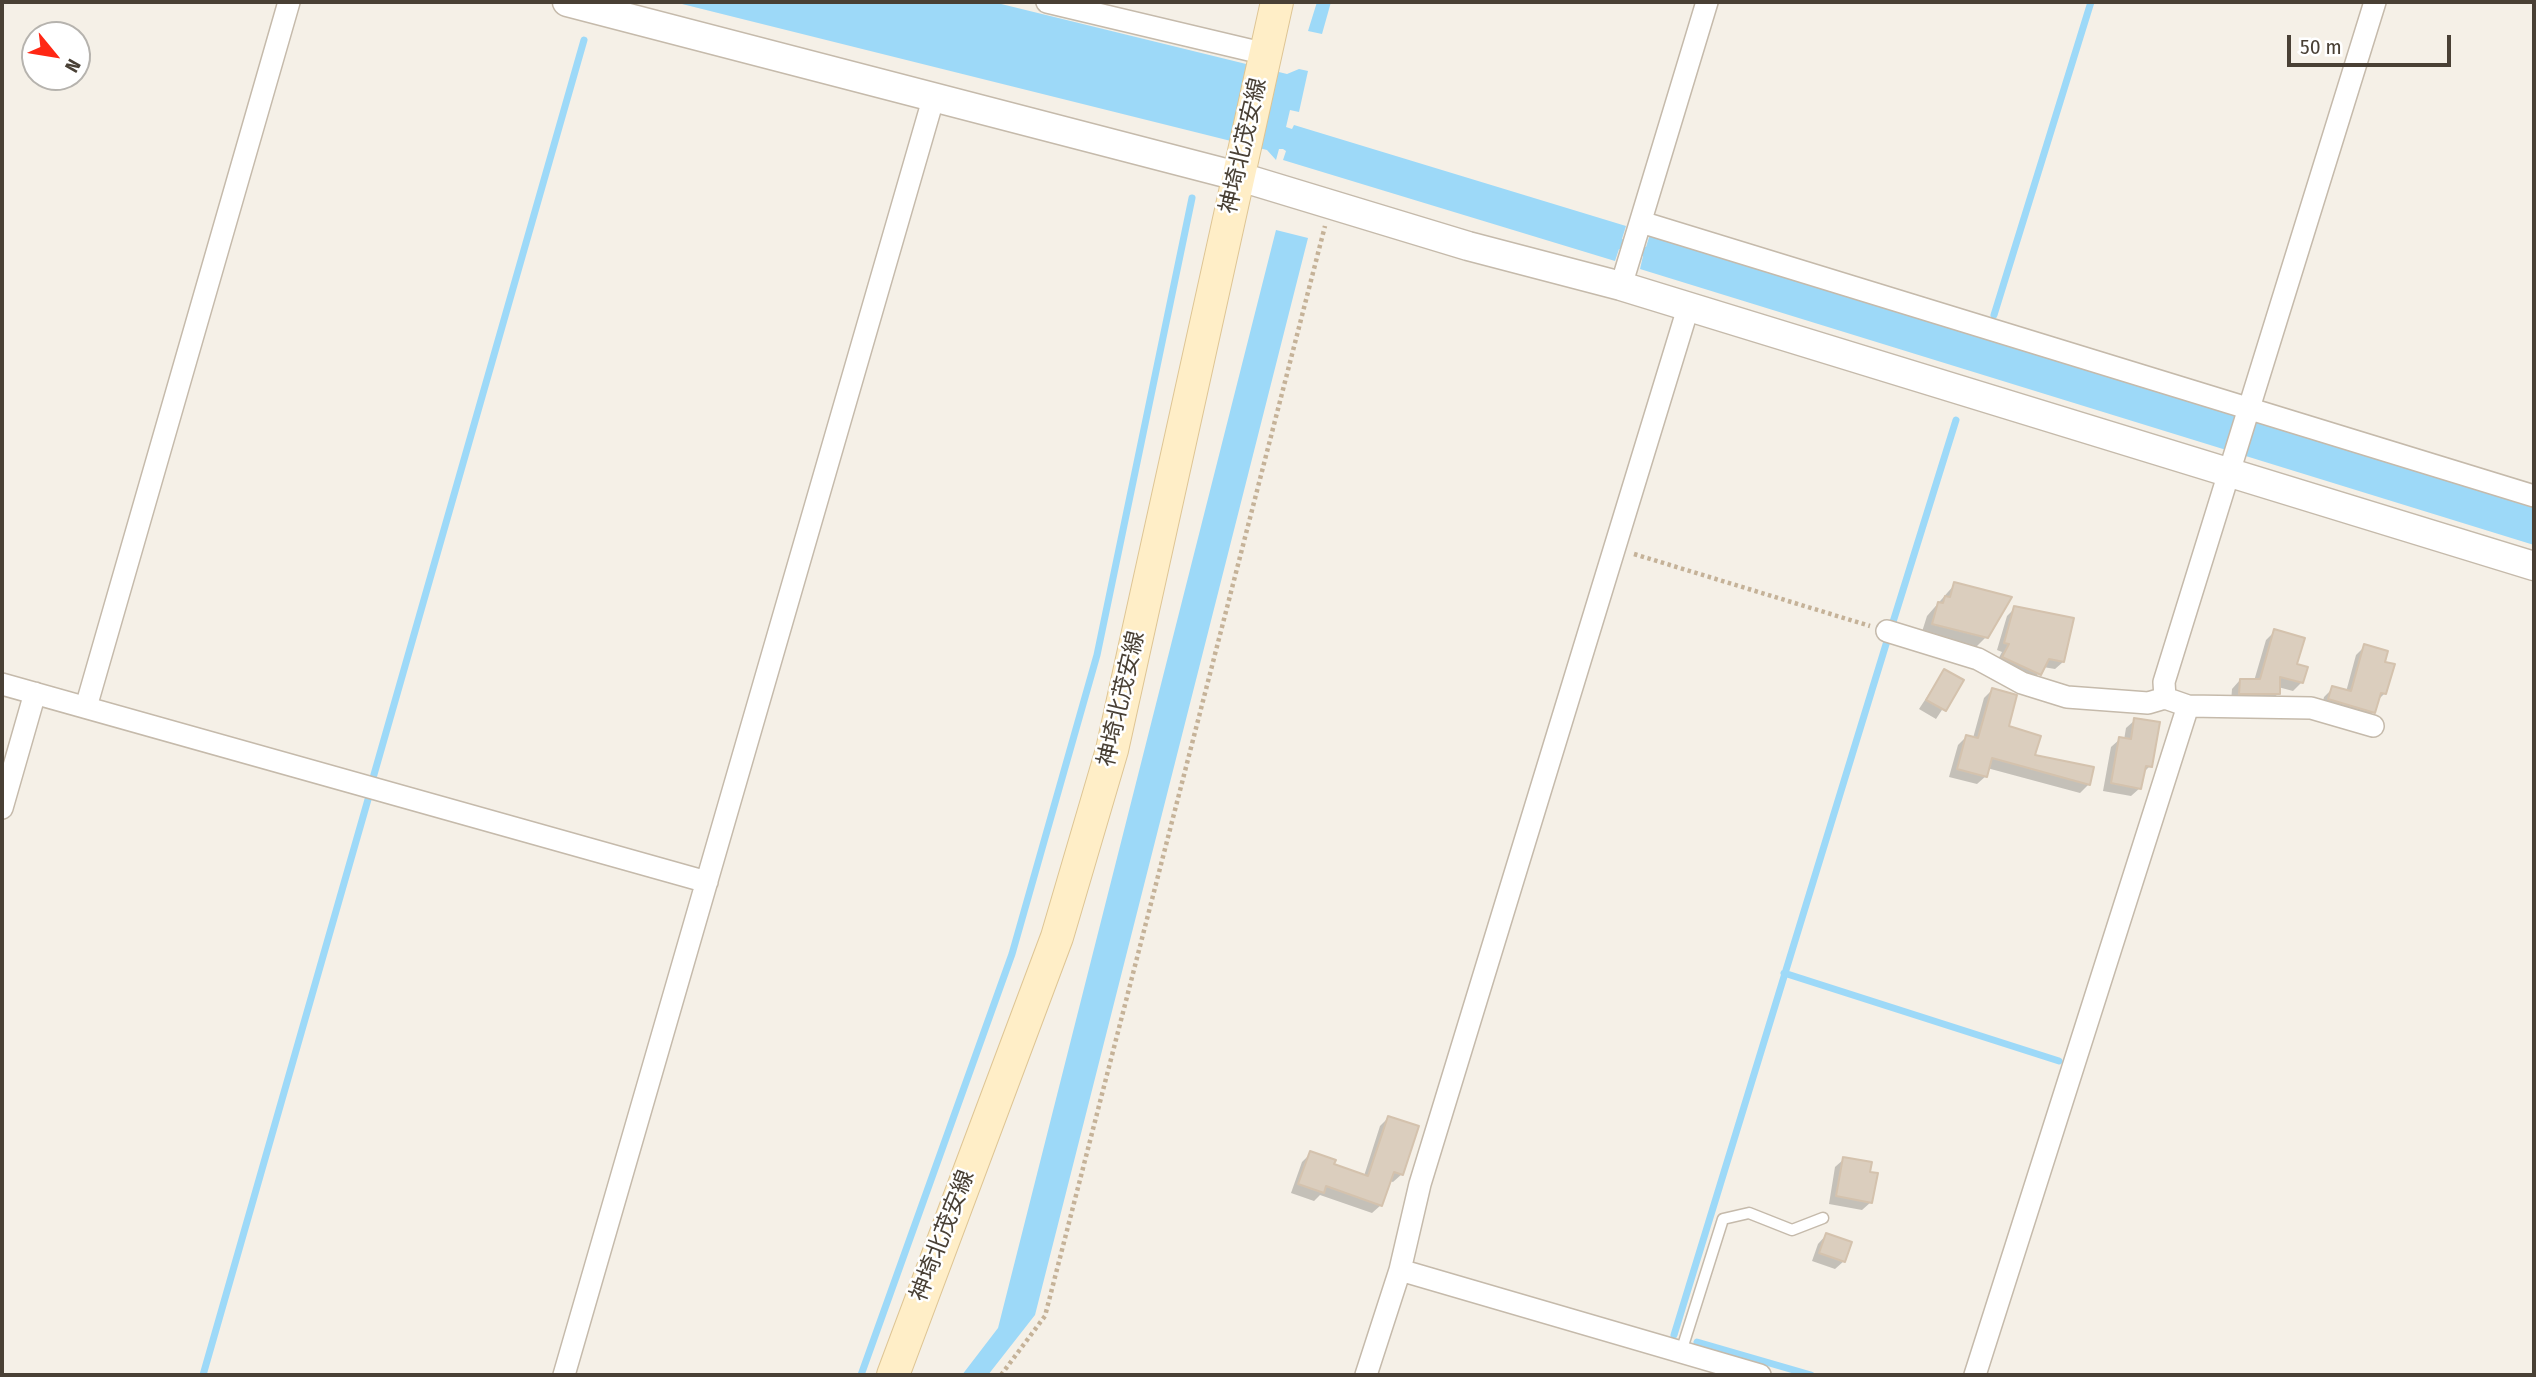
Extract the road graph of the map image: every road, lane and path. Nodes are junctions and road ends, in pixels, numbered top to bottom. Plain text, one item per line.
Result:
1 (289, 2) edge
2 (567, 2) edge
3 (1047, 2) edge
4 (1278, 2) edge
5 (1707, 2) edge
6 (2375, 2) edge
7 (1266, 54) junction
8 (934, 96) junction
9 (1239, 165) junction
10 (1330, 204) junction
11 (1636, 239) junction
12 (1621, 286) junction
13 (1688, 308) junction
14 (2249, 412) junction
15 (2232, 466) junction
16 (2534, 496) edge
17 (1630, 553) dead end
18 (2534, 566) edge
19 (1887, 631) joint
20 (2, 684) edge
21 (34, 693) junction
22 (2165, 698) junction
23 (2188, 706) junction
24 (86, 707) junction
25 (2373, 726) dead end
26 (2, 808) edge
27 (707, 882) junction
28 (1823, 1218) dead end
29 (1399, 1270) junction
30 (1681, 1352) junction
31 (565, 1375) edge
32 (893, 1375) edge
33 (1001, 1375) edge
34 (1366, 1375) edge
35 (1760, 1375) edge
36 (1975, 1375) edge

1 - 24 street
2 - 8 street
3 - 7 street
4 - 7 main road, 神埼北茂安線
5 - 11 street
6 - 14 street
7 - 9 main road, 神埼北茂安線
8 - 9 street
8 - 27 street
9 - 10 street
9 - 32 main road, 神埼北茂安線
10 - 12 street
10 - 33 path
11 - 12 street
11 - 14 street
12 - 13 street
13 - 15 street
13 - 29 street
14 - 15 street
14 - 16 street
15 - 18 street
15 - 22 street
17 - 19 path
19 - 22 street
20 - 21 street
21 - 24 street
21 - 26 street
22 - 23 street
23 - 25 street
23 - 36 street
24 - 27 street
27 - 31 street
28 - 30 lane
29 - 30 street
29 - 34 street
30 - 35 street

